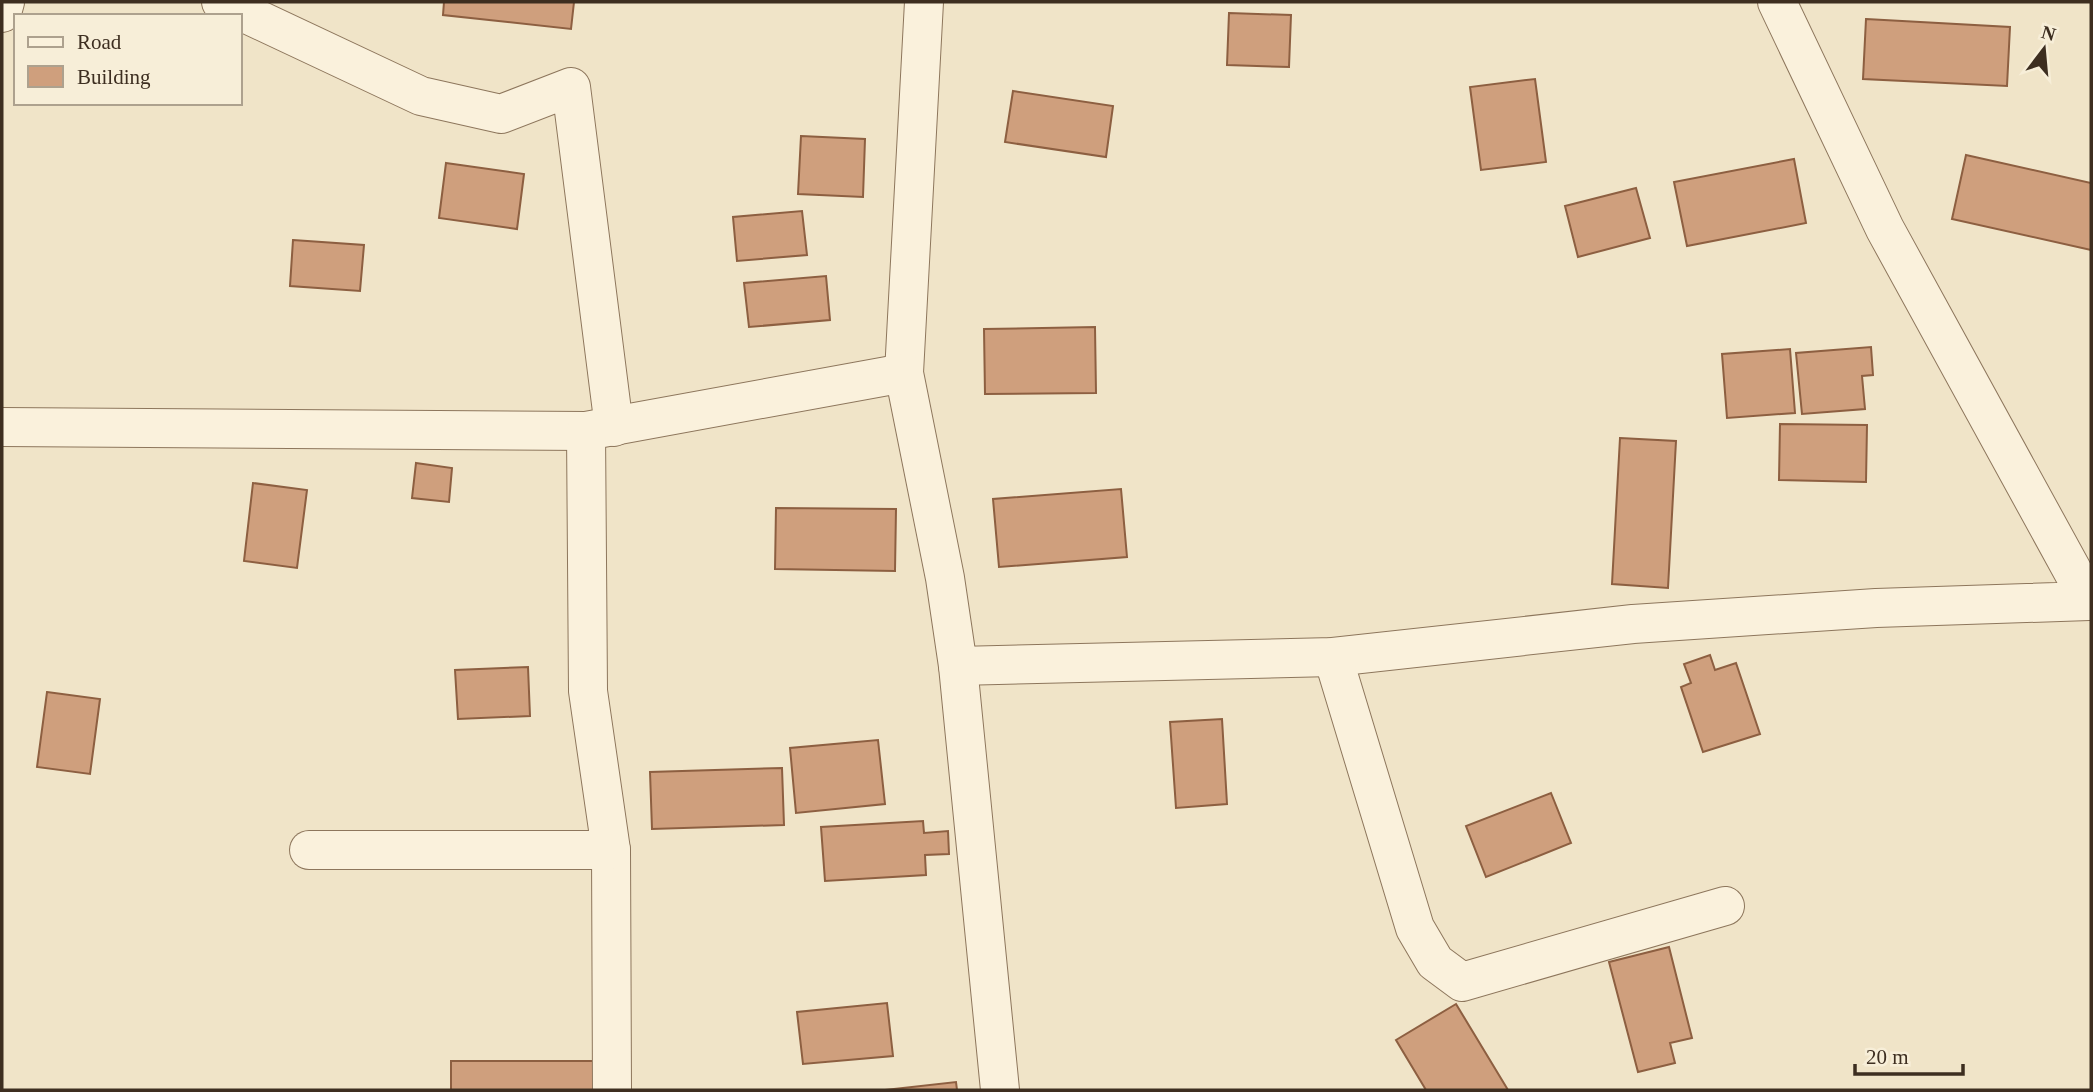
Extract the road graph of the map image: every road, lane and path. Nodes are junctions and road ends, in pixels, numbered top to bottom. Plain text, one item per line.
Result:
1 (5, 2) edge
2 (221, 2) edge
3 (925, 2) edge
4 (1777, 2) edge
5 (2, 13) edge
6 (904, 373) junction
7 (2, 427) edge
8 (600, 429) junction
9 (2090, 604) edge
10 (1333, 657) junction
11 (958, 666) junction
12 (309, 850) dead end
13 (611, 850) junction
14 (1725, 906) dead end
15 (612, 1090) edge
16 (1000, 1090) edge

1 - 5 street
2 - 8 street
3 - 6 street
4 - 9 street
6 - 8 street
6 - 11 street
7 - 8 street
8 - 13 street
9 - 10 street
10 - 11 street
10 - 14 street
11 - 16 street
12 - 13 street
13 - 15 street

